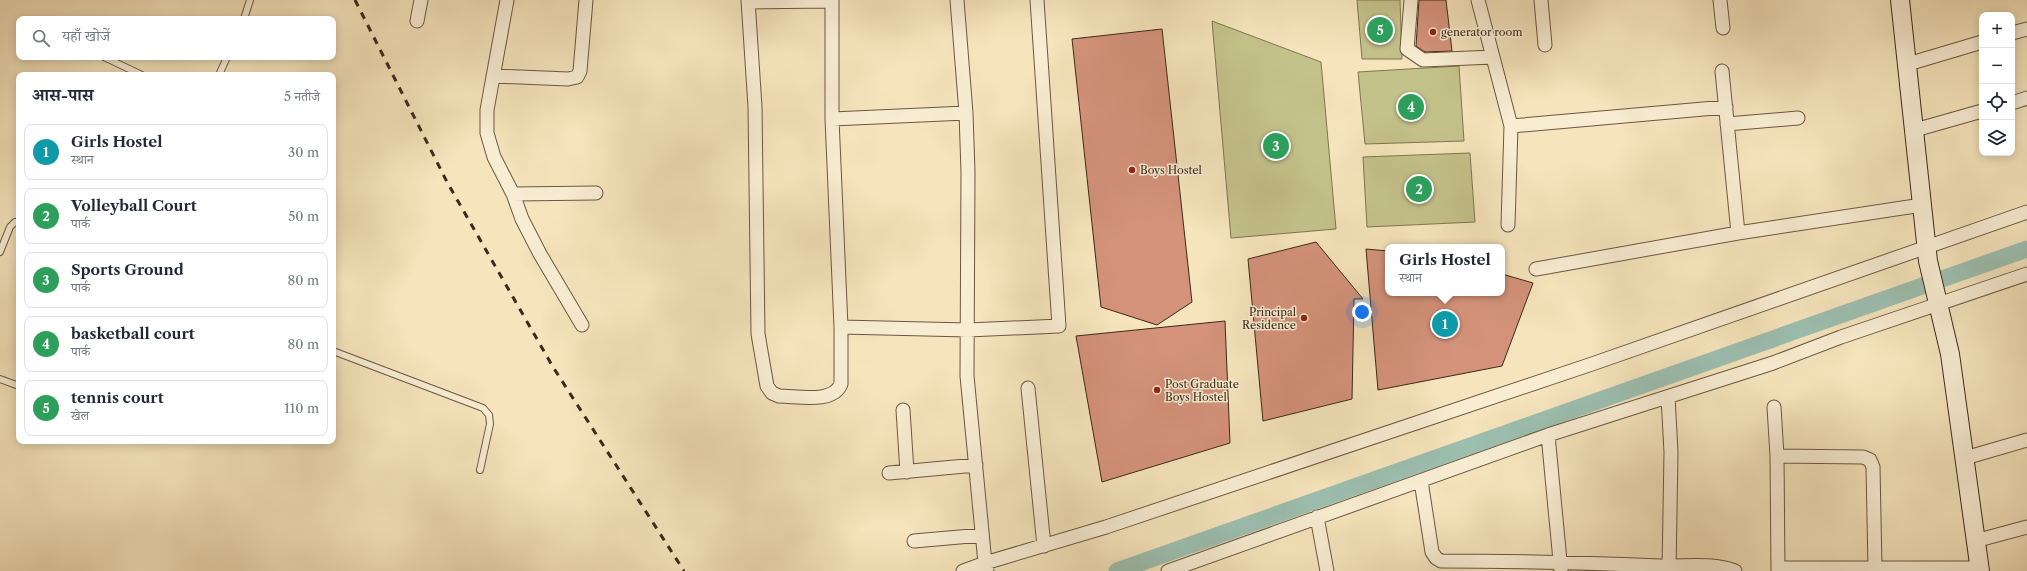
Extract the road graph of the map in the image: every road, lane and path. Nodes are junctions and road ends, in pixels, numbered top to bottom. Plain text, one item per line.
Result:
1 (250, 0) edge
2 (421, 0) edge
3 (507, 0) edge
4 (586, 0) edge
5 (832, 0) edge
6 (957, 0) edge
7 (1037, 0) edge
8 (1411, 0) edge
9 (1478, 0) edge
10 (1541, 0) edge
11 (1720, 0) edge
12 (1900, 0) edge
13 (748, 1) edge
14 (245, 16) edge
15 (416, 20) dead end
16 (1723, 28) dead end
17 (2027, 29) edge
18 (2015, 32) edge
19 (1979, 43) edge
20 (1545, 45) dead end
21 (1493, 57) junction
22 (110, 60) edge
23 (226, 60) edge
24 (1908, 64) junction
25 (1722, 71) dead end
26 (136, 72) edge
27 (220, 72) edge
28 (493, 76) junction
29 (2027, 98) edge
30 (2015, 102) edge
31 (1726, 107) junction
32 (1979, 112) edge
33 (966, 113) junction
34 (1798, 118) dead end
35 (832, 119) junction
36 (1727, 124) junction
37 (1511, 126) junction
38 (1915, 130) junction
39 (596, 193) dead end
40 (513, 194) junction
41 (1922, 204) junction
42 (2027, 212) edge
43 (16, 222) edge
44 (1508, 225) dead end
45 (1738, 233) junction
46 (0, 252) edge
47 (1927, 254) junction
48 (1536, 269) dead end
49 (2027, 274) edge
50 (1938, 299) junction
51 (582, 325) dead end
52 (841, 327) junction
53 (968, 330) junction
54 (336, 352) edge
55 (0, 379) edge
56 (16, 385) edge
57 (1028, 388) dead end
58 (1668, 397) junction
59 (1774, 407) dead end
60 (903, 410) dead end
61 (1548, 435) junction
62 (2027, 440) edge
63 (1777, 456) junction
64 (1965, 458) junction
65 (976, 465) junction
66 (480, 470) dead end
67 (907, 472) junction
68 (889, 473) dead end
69 (1421, 481) junction
70 (1317, 517) junction
71 (2027, 527) edge
72 (982, 535) junction
73 (914, 541) dead end
74 (1975, 541) junction
75 (1044, 546) junction
76 (1498, 566) edge
77 (1560, 566) edge
78 (986, 567) edge
79 (1670, 569) edge
80 (1881, 569) edge
81 (1979, 569) edge
82 (1778, 570) edge
83 (963, 571) edge
84 (1168, 571) edge
85 (1327, 571) edge
86 (1735, 571) edge

1 - 14 lane
2 - 15 street
3 - 28 street
4 - 28 street
5 - 13 street
5 - 35 street
6 - 33 street
7 - 53 street
8 - 21 street
9 - 21 street
10 - 20 street
11 - 16 street
12 - 24 street
13 - 52 street
17 - 18 street
19 - 24 street
21 - 37 street
22 - 26 lane
23 - 27 lane
24 - 38 street
25 - 31 street
28 - 40 street
29 - 30 street
31 - 36 street
31 - 37 street
32 - 38 street
33 - 35 street
33 - 53 street
34 - 36 street
35 - 52 street
36 - 45 street
37 - 44 street
38 - 41 street
39 - 40 street
40 - 51 street
41 - 45 street
41 - 47 street
42 - 47 street
43 - 46 lane
45 - 48 street
47 - 50 street
47 - 75 street
49 - 50 street
50 - 58 street
50 - 64 street
52 - 53 street
53 - 65 street
54 - 66 lane
55 - 56 lane
57 - 75 street
58 - 61 street
58 - 79 street
59 - 63 street
60 - 67 street
61 - 69 street
61 - 77 street
62 - 64 street
63 - 80 street
63 - 82 street
64 - 74 street
65 - 67 street
65 - 72 street
67 - 68 street
69 - 70 street
69 - 76 street
70 - 84 street
70 - 85 street
71 - 74 street
72 - 73 street
72 - 78 street
74 - 81 street
75 - 78 street
76 - 77 street
77 - 79 street
78 - 83 street
79 - 86 street
80 - 81 street
80 - 82 street

